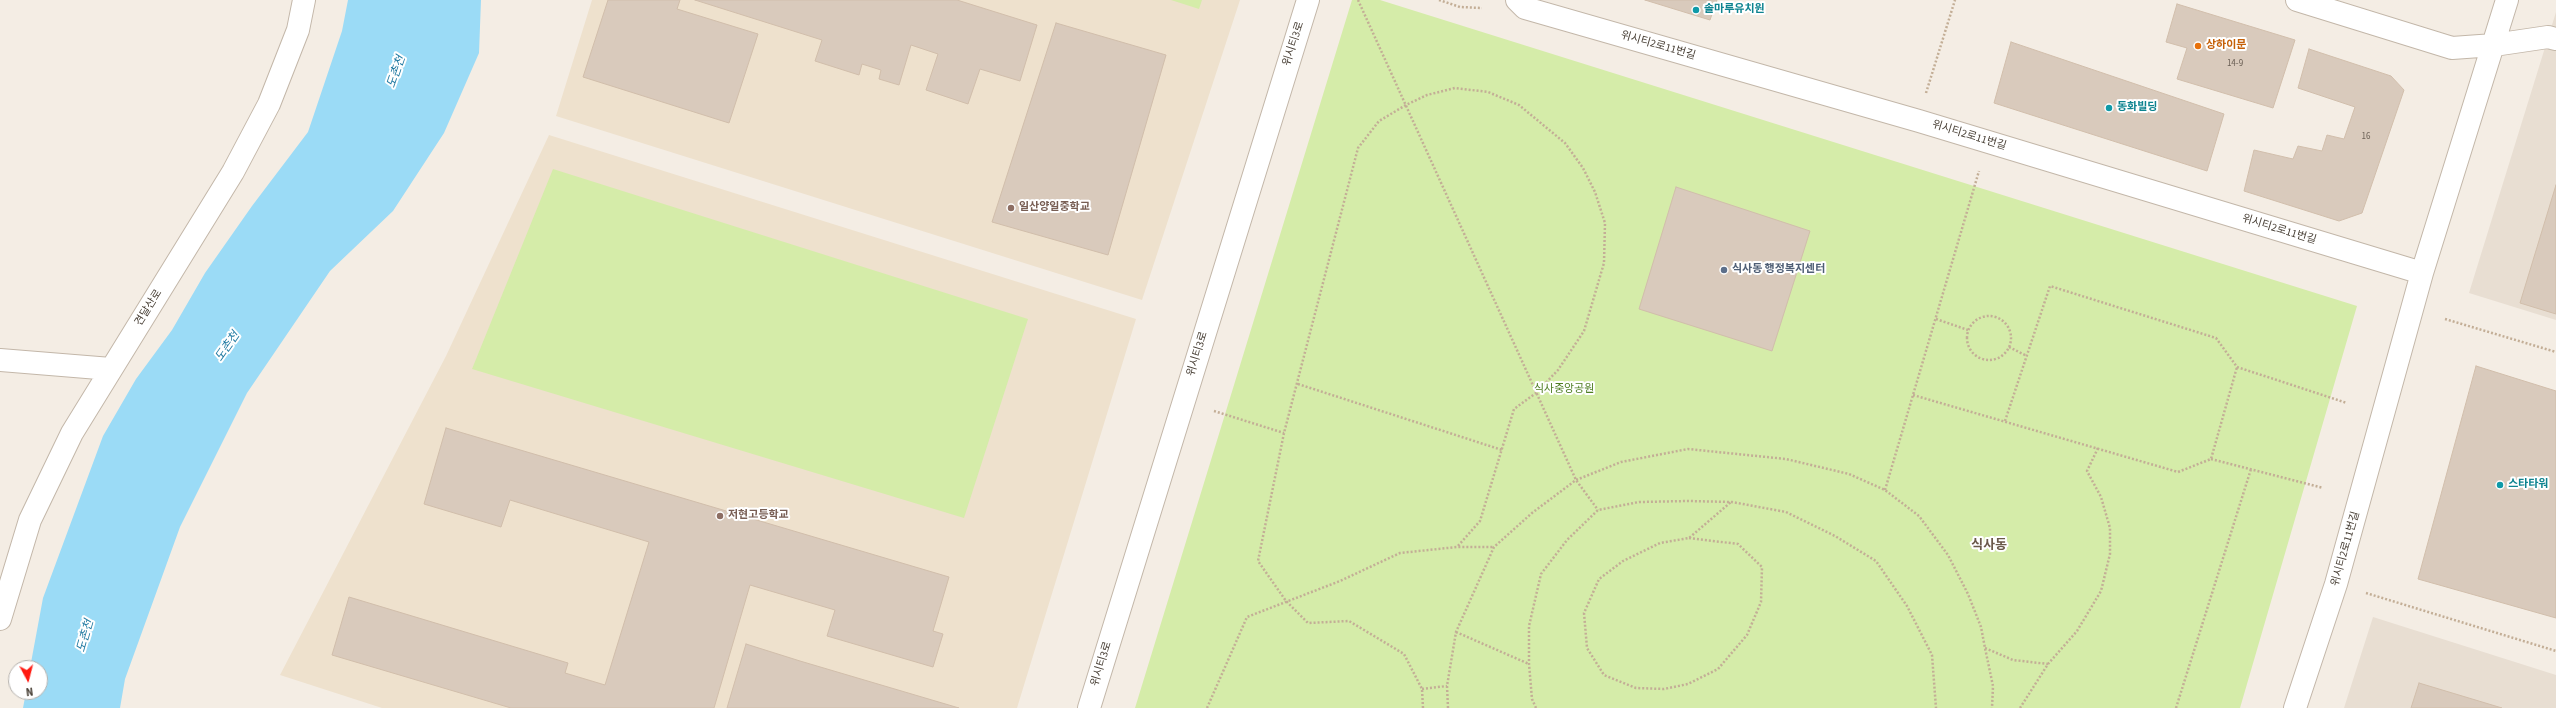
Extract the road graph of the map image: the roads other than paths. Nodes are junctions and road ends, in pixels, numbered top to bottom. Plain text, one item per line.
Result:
1 (304, 0) edge
2 (1308, 0) edge
3 (1517, 0) edge
4 (2297, 0) edge
5 (2507, 0) edge
6 (2556, 39) edge
7 (2494, 45) junction
8 (2422, 274) junction
9 (0, 360) edge
10 (112, 369) junction
11 (0, 619) edge
12 (1089, 708) edge
13 (2295, 708) edge

1 - 10 street, 견달산로
2 - 12 street, 위시티3로
3 - 8 street, 위시티2로11번길
4 - 7 street
5 - 7 street, 위시티2로11번길
6 - 7 street
7 - 8 street, 위시티2로11번길
8 - 13 street, 위시티2로11번길
9 - 10 street
10 - 11 street, 견달산로

